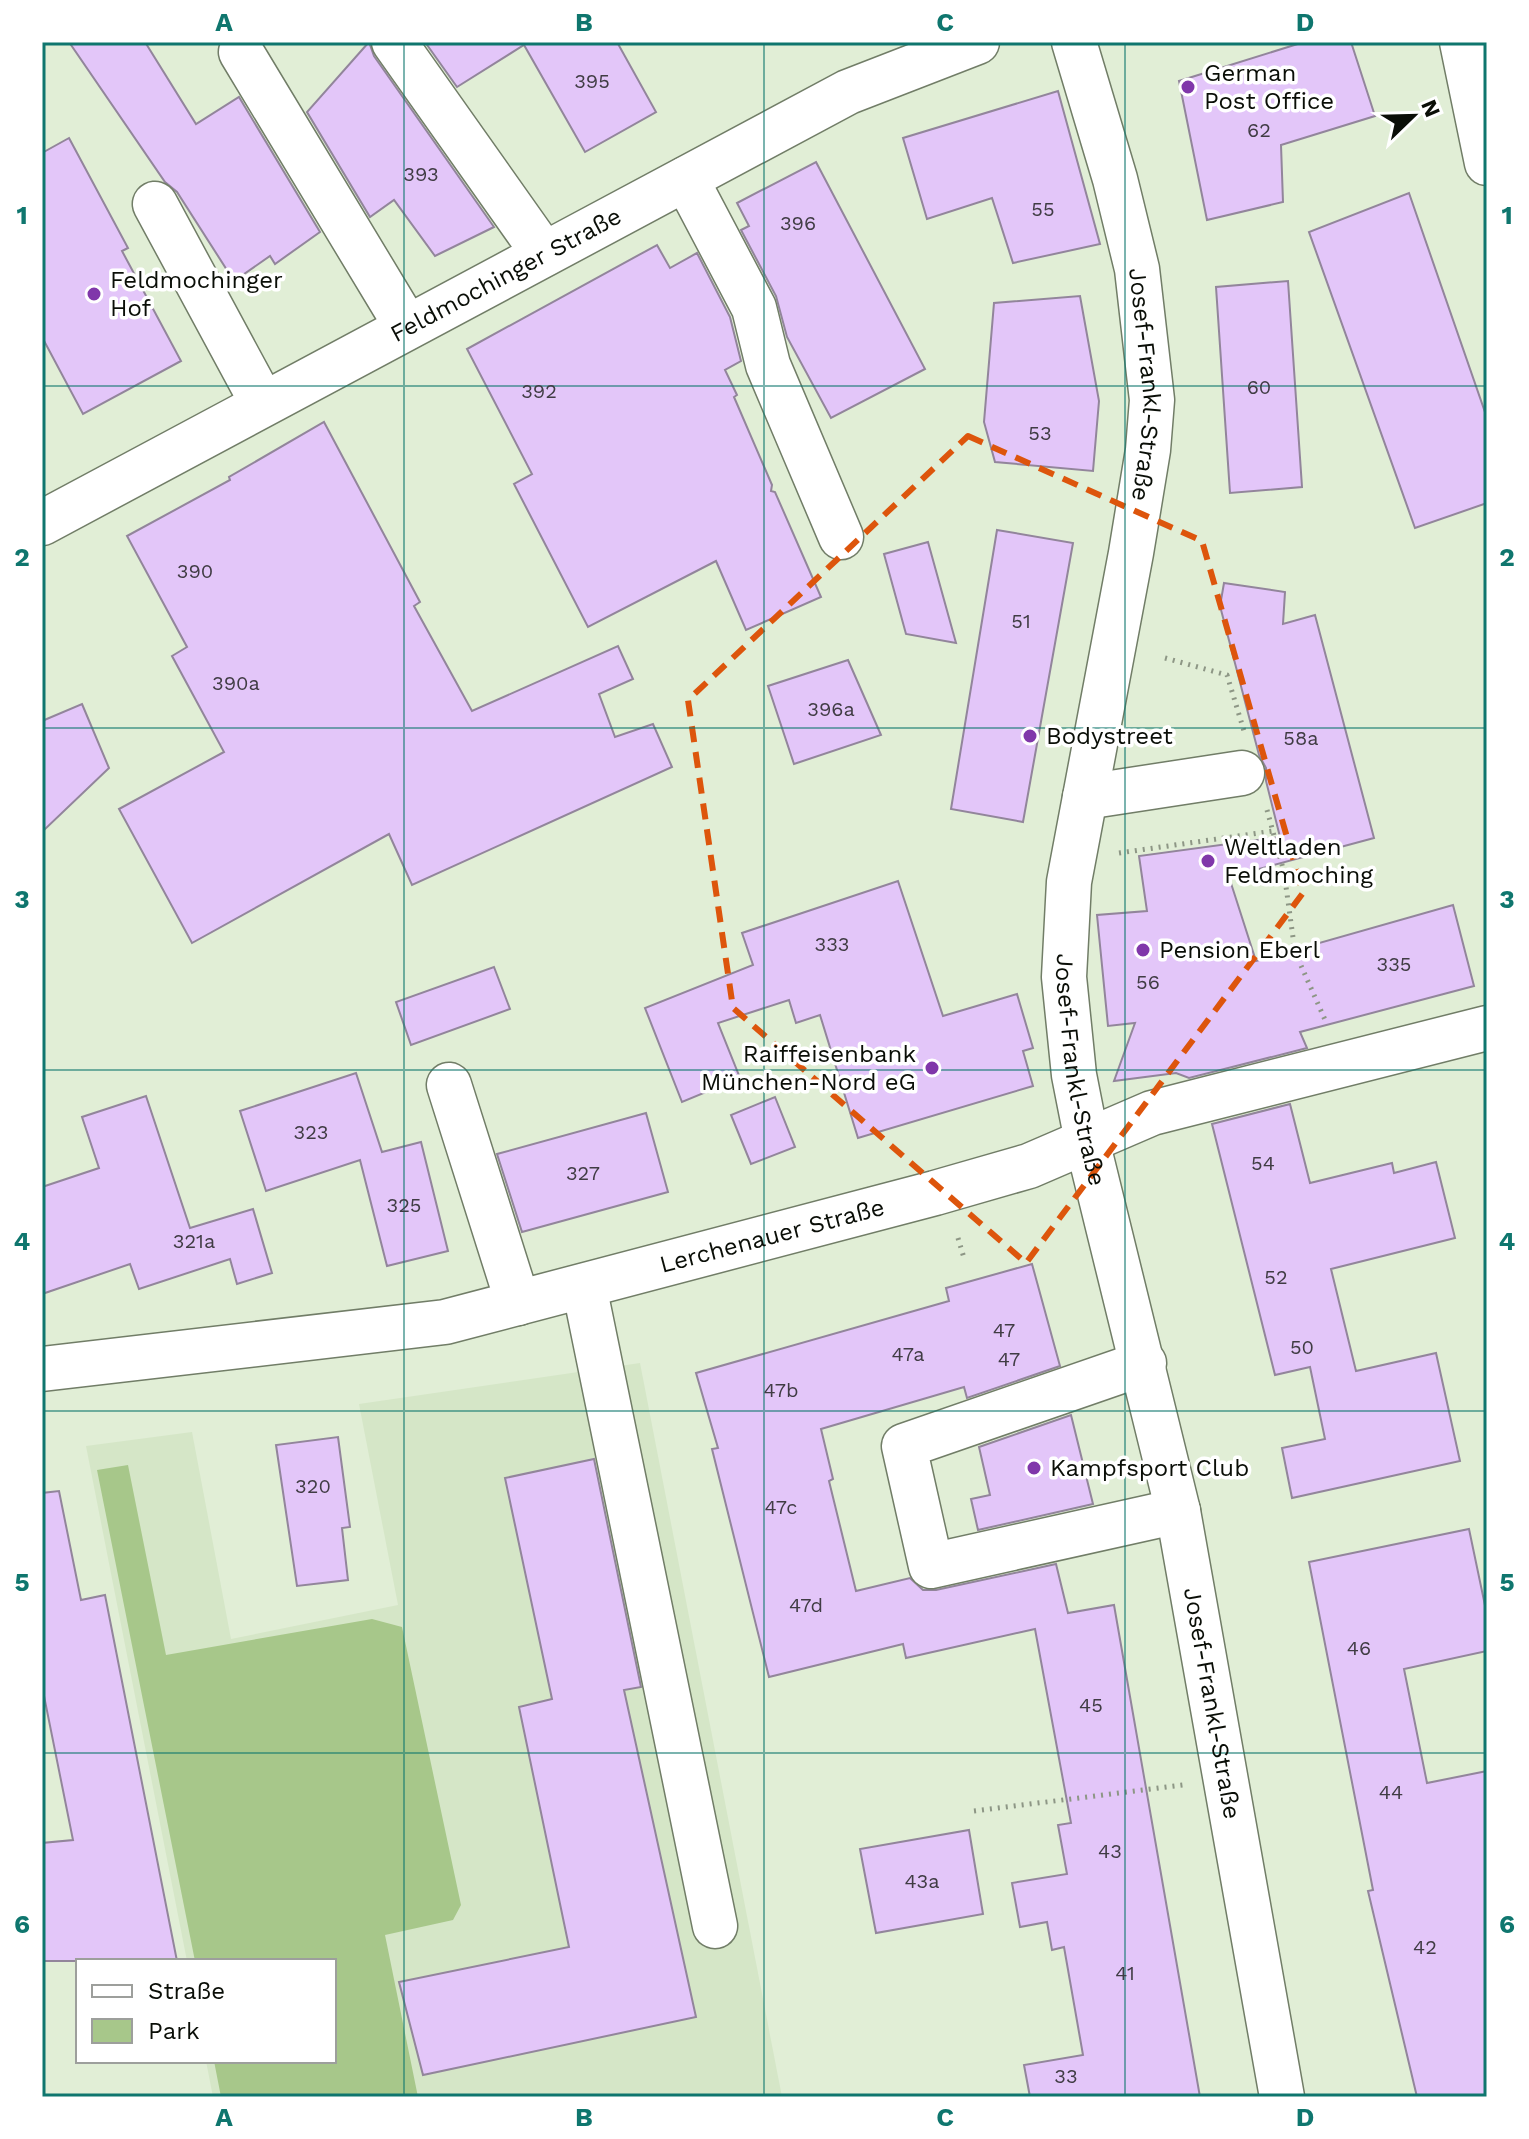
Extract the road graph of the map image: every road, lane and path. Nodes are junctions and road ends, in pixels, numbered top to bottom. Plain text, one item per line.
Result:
1 (394, 42) edge
2 (977, 42) edge
3 (1074, 42) edge
4 (1462, 42) edge
5 (241, 52) dead end
6 (1487, 163) edge
7 (686, 179) junction
8 (155, 204) dead end
9 (544, 254) junction
10 (407, 327) junction
11 (263, 404) junction
12 (42, 523) edge
13 (841, 537) dead end
14 (1242, 773) dead end
15 (1085, 797) junction
16 (1273, 831) dead end
17 (1110, 854) dead end
18 (1284, 872) dead end
19 (1487, 1028) edge
20 (1344, 1064) junction
21 (449, 1085) dead end
22 (1087, 1141) junction
23 (958, 1238) dead end
24 (964, 1258) dead end
25 (584, 1286) junction
26 (518, 1303) junction
27 (1144, 1363) junction
28 (42, 1369) edge
29 (1178, 1511) junction
30 (1225, 1780) junction
31 (974, 1811) dead end
32 (715, 1926) dead end
33 (1282, 2097) edge

1 - 9 main road
2 - 7 main road, Feldmochinger Straße
3 - 15 main road, Josef-Frankl-Straße
4 - 6 main road
5 - 10 main road
7 - 9 main road, Feldmochinger Straße
7 - 13 main road
8 - 11 main road
9 - 10 main road, Feldmochinger Straße
10 - 11 main road, Feldmochinger Straße
11 - 12 main road, Feldmochinger Straße
14 - 15 main road
15 - 22 main road, Josef-Frankl-Straße
16 - 17 path
18 - 20 path
19 - 20 main road, Lerchenauer Straße
20 - 22 main road, Lerchenauer Straße
21 - 26 main road
22 - 25 main road, Lerchenauer Straße
22 - 27 main road, Josef-Frankl-Straße
23 - 24 path
25 - 26 main road, Lerchenauer Straße
25 - 32 main road
26 - 28 main road, Lerchenauer Straße
27 - 29 main road, Josef-Frankl-Straße
27 - 29 main road
29 - 30 main road, Josef-Frankl-Straße
30 - 31 path
30 - 33 main road, Josef-Frankl-Straße

